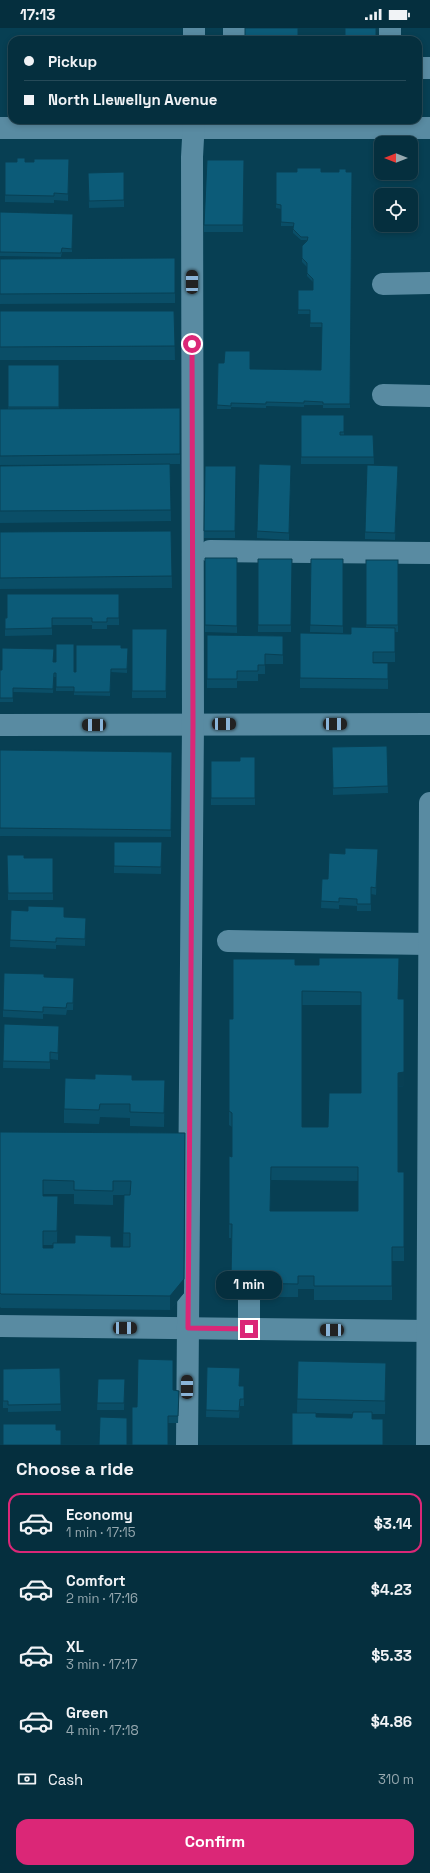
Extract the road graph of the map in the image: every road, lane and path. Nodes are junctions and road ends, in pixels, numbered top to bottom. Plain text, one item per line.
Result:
1 (194, 124) edge
2 (235, 124) edge
3 (0, 128) edge
4 (430, 128) edge
5 (430, 283) edge
6 (384, 284) dead end
7 (383, 395) dead end
8 (430, 396) edge
9 (210, 551) dead end
10 (430, 553) edge
11 (193, 724) junction
12 (430, 724) edge
13 (0, 725) edge
14 (430, 803) edge
15 (228, 941) dead end
16 (429, 944) junction
17 (249, 1291) edge
18 (0, 1326) edge
19 (188, 1328) junction
20 (249, 1329) junction
21 (429, 1331) edge
22 (187, 1445) edge
23 (427, 1445) edge

1 - 2 street
1 - 3 street
1 - 11 street
2 - 4 street
5 - 6 street
7 - 8 street
9 - 10 street
11 - 12 street
11 - 13 street
11 - 19 street
14 - 16 street
15 - 16 street
16 - 21 street
17 - 20 street
18 - 19 street
19 - 20 street
19 - 22 street
20 - 21 street
21 - 23 street

